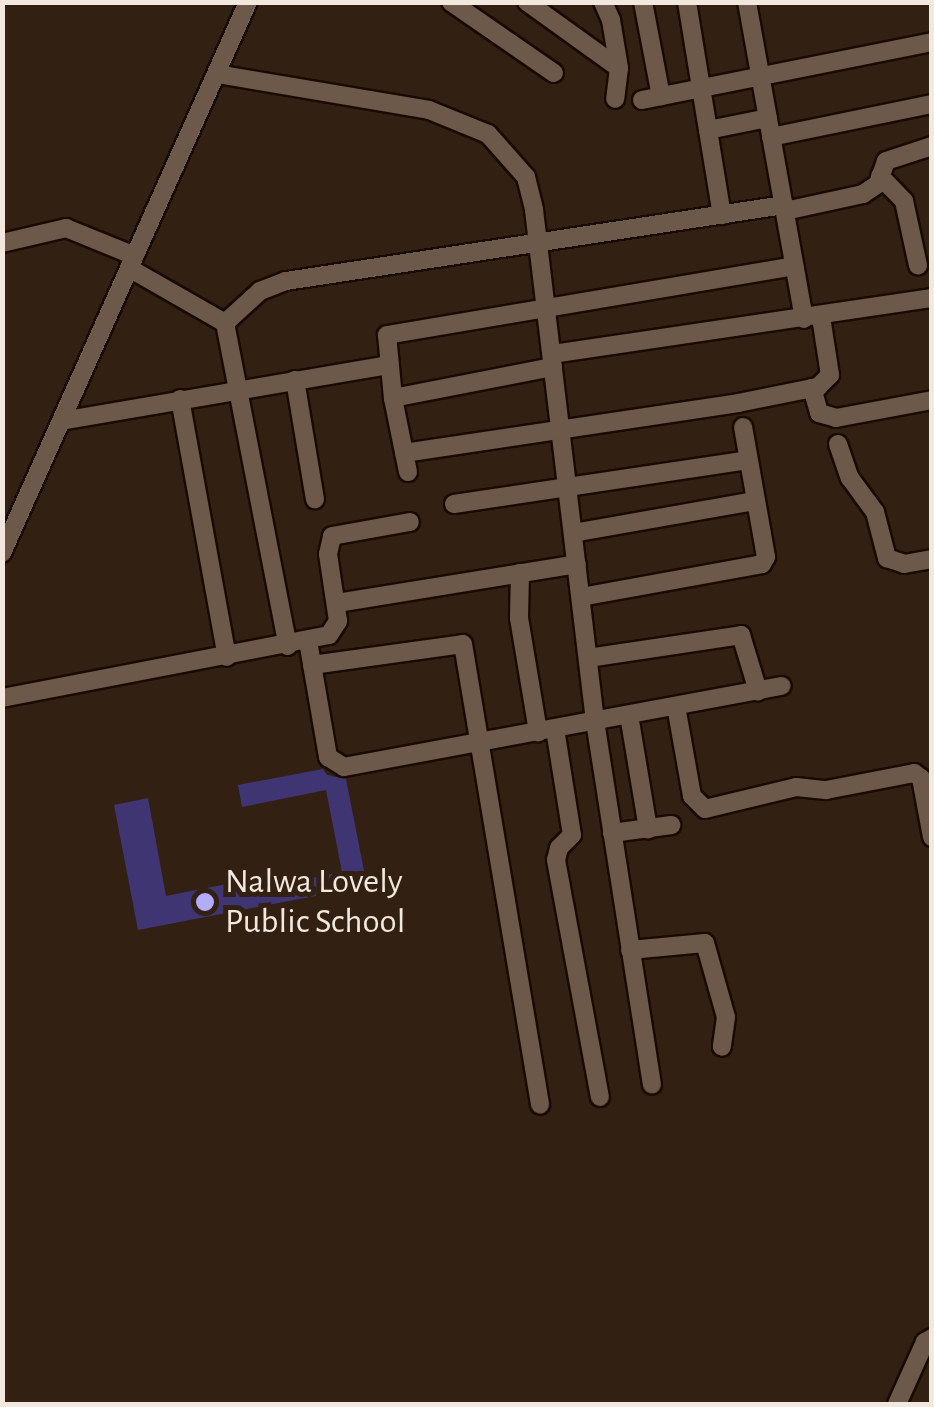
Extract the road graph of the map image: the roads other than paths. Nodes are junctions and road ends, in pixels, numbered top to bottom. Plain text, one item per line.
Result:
1 (248, 2) edge
2 (451, 2) edge
3 (526, 2) edge
4 (603, 2) edge
5 (643, 2) edge
6 (687, 2) edge
7 (747, 2) edge
8 (549, 10) edge
9 (931, 44) edge
10 (619, 68) junction
11 (554, 72) dead end
12 (217, 74) junction
13 (758, 78) junction
14 (701, 88) junction
15 (615, 99) dead end
16 (932, 104) edge
17 (770, 128) junction
18 (708, 130) junction
19 (932, 146) edge
20 (880, 176) junction
21 (784, 208) junction
22 (722, 216) junction
23 (2, 243) edge
24 (539, 246) junction
25 (132, 262) junction
26 (918, 265) dead end
27 (794, 266) junction
28 (932, 298) edge
29 (546, 308) junction
30 (812, 318) junction
31 (226, 323) junction
32 (552, 360) junction
33 (389, 365) junction
34 (295, 380) junction
35 (239, 388) junction
36 (812, 388) junction
37 (393, 398) junction
38 (180, 399) junction
39 (932, 400) edge
40 (61, 422) junction
41 (743, 427) dead end
42 (561, 430) junction
43 (838, 444) dead end
44 (404, 453) junction
45 (748, 460) junction
46 (408, 472) dead end
47 (568, 488) junction
48 (314, 499) dead end
49 (755, 501) junction
50 (454, 504) dead end
51 (410, 522) dead end
52 (573, 532) junction
53 (2, 554) edge
54 (932, 559) edge
55 (577, 564) junction
56 (520, 574) junction
57 (580, 597) junction
58 (336, 603) junction
59 (308, 641) junction
60 (288, 646) junction
61 (228, 657) junction
62 (588, 658) junction
63 (312, 665) junction
64 (782, 686) dead end
65 (758, 691) junction
66 (2, 698) edge
67 (676, 706) junction
68 (629, 715) junction
69 (595, 721) junction
70 (546, 730) junction
71 (480, 742) junction
72 (671, 825) dead end
73 (648, 829) junction
74 (612, 833) junction
75 (932, 837) edge
76 (630, 950) junction
77 (722, 1048) dead end
78 (652, 1085) dead end
79 (600, 1097) dead end
80 (540, 1106) dead end
81 (932, 1338) edge
82 (897, 1404) edge

1 - 12 street
2 - 11 street
3 - 8 street
4 - 10 street
5 - 14 street
6 - 14 street
7 - 13 street
8 - 10 street
9 - 13 street
10 - 15 street
12 - 24 street
12 - 25 street
13 - 14 street
13 - 17 street
14 - 18 street
16 - 17 street
17 - 18 street
17 - 21 street
18 - 22 street
19 - 20 street
20 - 21 street
20 - 26 street
21 - 22 street
21 - 27 street
22 - 24 street
23 - 25 street
24 - 29 street
24 - 31 street
25 - 31 street
25 - 40 street
27 - 29 street
27 - 30 street
28 - 30 street
29 - 32 street
29 - 33 street
30 - 32 street
30 - 36 street
31 - 35 street
32 - 37 street
32 - 42 street
33 - 34 street
33 - 37 street
34 - 35 street
34 - 48 street
35 - 38 street
35 - 60 street
36 - 39 street
36 - 42 street
37 - 44 street
38 - 40 street
38 - 61 street
40 - 53 street
41 - 45 street
42 - 44 street
42 - 47 street
43 - 54 street
44 - 46 street
45 - 47 street
45 - 49 street
47 - 50 street
47 - 52 street
49 - 52 street
49 - 57 street
51 - 58 street
52 - 55 street
55 - 56 street
55 - 57 street
56 - 58 street
56 - 70 street
57 - 62 street
58 - 59 street
59 - 60 street
59 - 63 street
60 - 61 street
61 - 66 street
62 - 65 street
62 - 69 street
63 - 71 street
63 - 71 street
64 - 65 street
65 - 67 street
67 - 68 street
67 - 75 street
68 - 69 street
68 - 73 street
69 - 70 street
69 - 74 street
70 - 71 street
70 - 79 street
71 - 80 street
72 - 73 street
73 - 74 street
74 - 76 street
76 - 77 street
76 - 78 street
81 - 82 street

